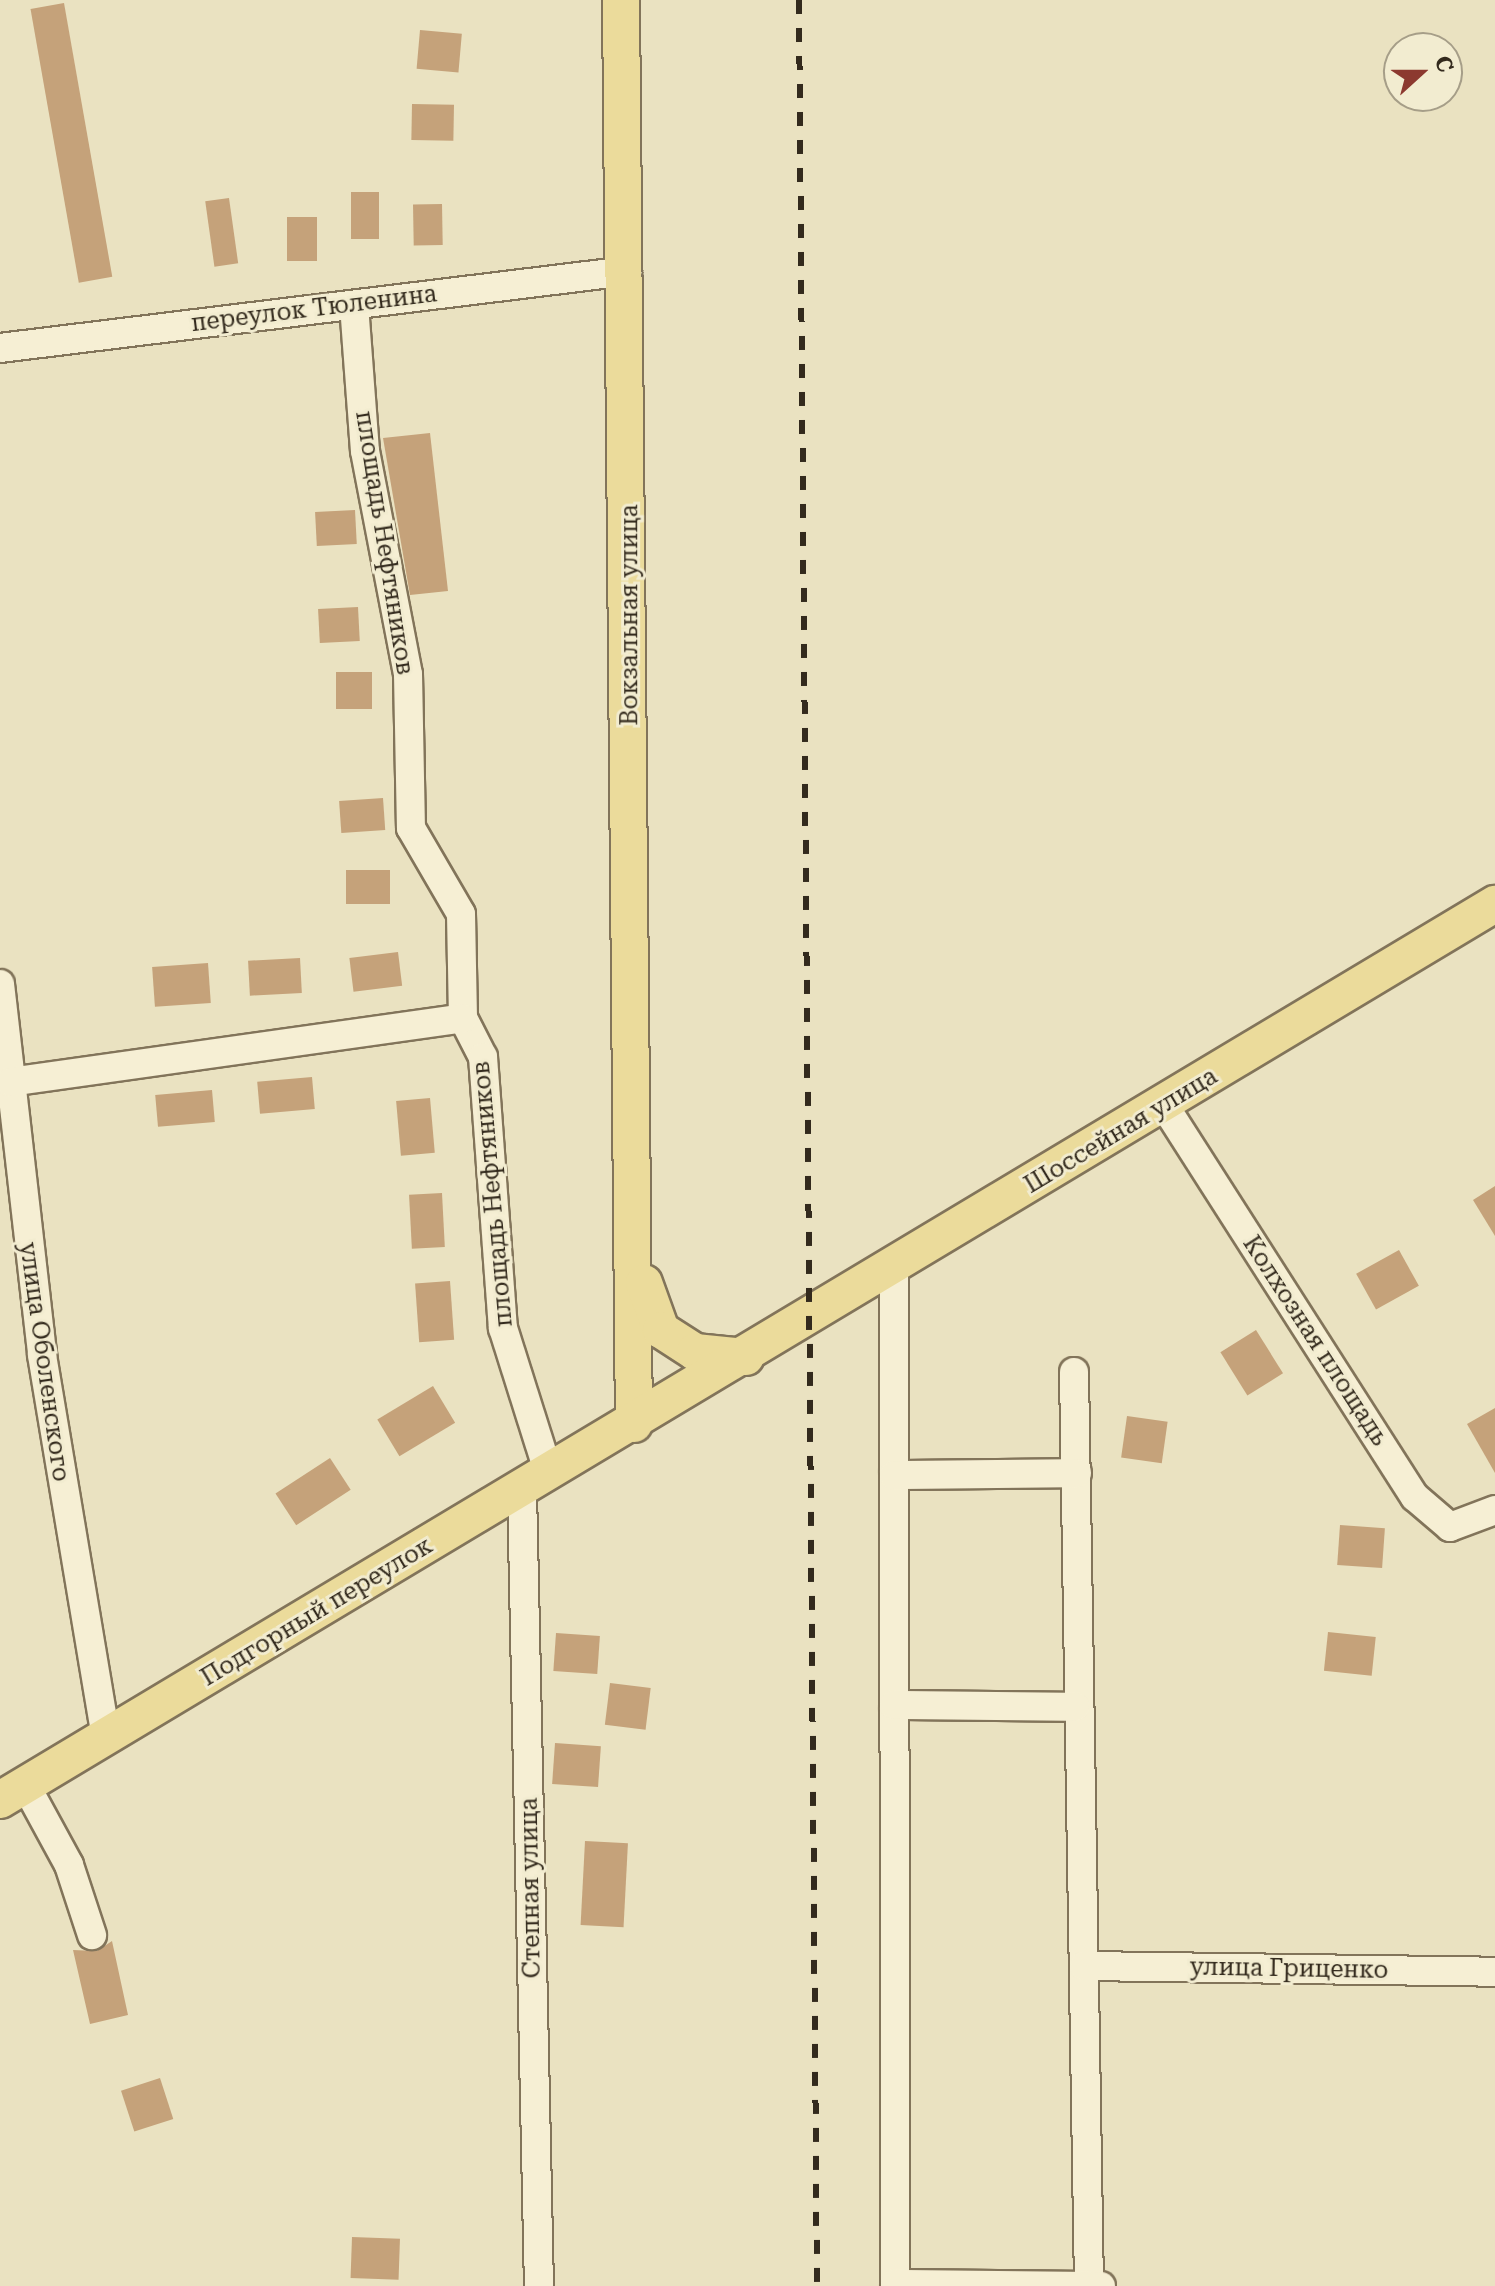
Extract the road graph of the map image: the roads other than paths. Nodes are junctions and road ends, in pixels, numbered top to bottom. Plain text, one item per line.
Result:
1 (621, 0) edge
2 (627, 271) junction
3 (354, 305) junction
4 (0, 348) edge
5 (1495, 904) edge
6 (0, 984) edge
7 (463, 1018) junction
8 (10, 1082) junction
9 (1164, 1105) junction
10 (636, 1231) junction
11 (894, 1268) junction
12 (746, 1357) junction
13 (1074, 1372) dead end
14 (634, 1424) junction
15 (1077, 1473) junction
16 (894, 1475) junction
17 (535, 1482) junction
18 (1495, 1510) edge
19 (894, 1705) junction
20 (1075, 1707) junction
21 (106, 1737) junction
22 (13, 1793) edge
23 (92, 1935) dead end
24 (1084, 1966) junction
25 (1495, 1972) edge
26 (895, 2285) edge
27 (539, 2286) edge
28 (1089, 2286) edge
29 (1101, 2286) edge

1 - 2 main road, Вокзальная улица
2 - 3 street, переулок Тюленина
2 - 10 main road, Вокзальная улица
3 - 4 street, переулок Тюленина
3 - 7 street, площадь Нефтяников
5 - 9 main road, Шоссейная улица
6 - 8 street, улица Оболенского
7 - 8 street
7 - 17 street, площадь Нефтяников
8 - 21 street, улица Оболенского
9 - 11 main road, Шоссейная улица
9 - 18 street, Колхозная площадь
10 - 12 main road
10 - 14 main road
11 - 12 main road, Шоссейная улица
11 - 16 street
12 - 14 main road, Шоссейная улица
13 - 15 street
14 - 17 main road, Подгорный переулок
15 - 16 street
15 - 20 street
16 - 19 street
17 - 21 main road, Подгорный переулок
17 - 27 street, Степная улица
19 - 20 street
19 - 26 street
20 - 24 street
21 - 22 main road, Подгорный переулок
22 - 23 street
24 - 25 street, улица Гриценко
24 - 28 street
26 - 28 street
28 - 29 street

